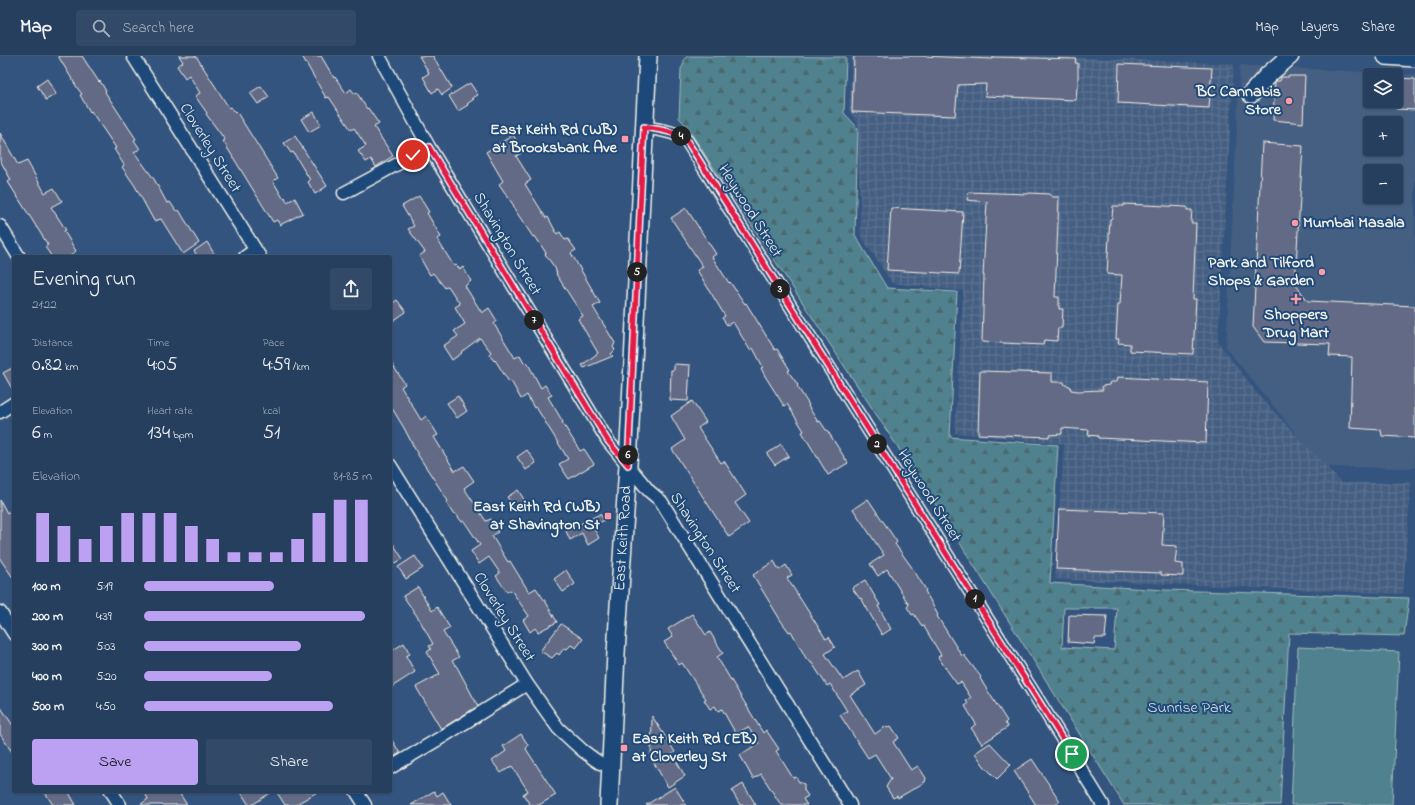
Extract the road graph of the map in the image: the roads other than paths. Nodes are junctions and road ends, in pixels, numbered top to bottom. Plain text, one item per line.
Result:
1 (134, 56) edge
2 (379, 56) edge
3 (648, 56) edge
4 (1290, 56) edge
5 (1386, 56) edge
6 (1415, 58) edge
7 (1251, 94) dead end
8 (644, 127) junction
9 (429, 147) junction
10 (344, 193) dead end
11 (0, 226) edge
12 (258, 254) edge
13 (18, 255) edge
14 (12, 404) edge
15 (0, 412) edge
16 (628, 465) junction
17 (392, 468) edge
18 (0, 612) edge
19 (12, 631) edge
20 (527, 684) junction
21 (612, 766) junction
22 (392, 767) edge
23 (112, 793) edge
24 (357, 793) edge
25 (120, 805) edge
26 (365, 805) edge
27 (609, 805) edge
28 (850, 805) edge
29 (1103, 805) edge

1 - 12 street, Cloverley Street
2 - 9 street, Shavington Street
3 - 8 main road, East Keith Road
4 - 7 main road
5 - 6 main road
8 - 16 main road, East Keith Road
8 - 29 street, Heywood Street
9 - 10 street
9 - 16 street, Shavington Street
11 - 13 street
14 - 15 street
16 - 21 main road, East Keith Road
16 - 28 street, Shavington Street
17 - 20 street, Cloverley Street
18 - 19 street
20 - 21 street, Cloverley Street
20 - 22 street
21 - 27 main road, East Keith Road
23 - 25 street
24 - 26 street

